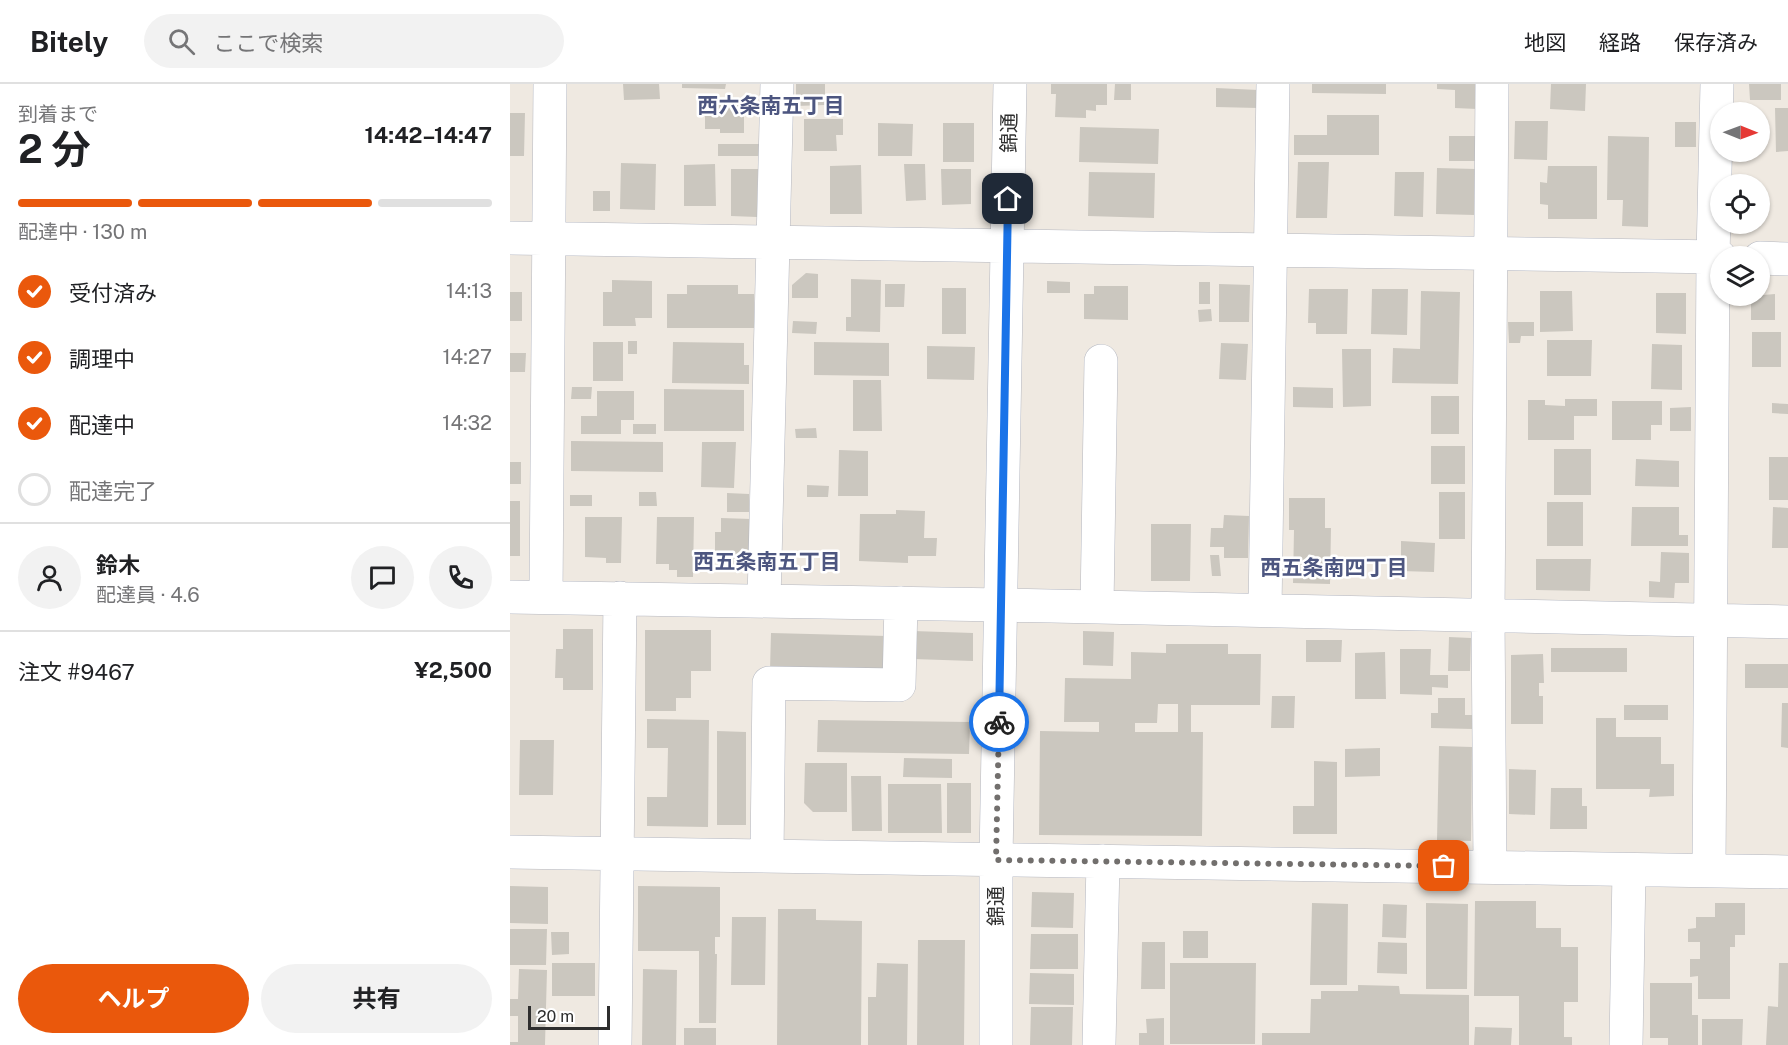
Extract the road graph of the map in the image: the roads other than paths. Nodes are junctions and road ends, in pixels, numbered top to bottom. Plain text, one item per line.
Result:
1 (550, 84) edge
2 (777, 84) edge
3 (1010, 84) edge
4 (1273, 84) edge
5 (1492, 84) edge
6 (1718, 84) edge
7 (510, 238) edge
8 (548, 238) junction
9 (774, 241) junction
10 (1006, 244) junction
11 (1717, 246) edge
12 (1269, 250) junction
13 (1489, 255) junction
14 (1710, 257) edge
15 (1770, 258) edge
16 (1788, 259) edge
17 (1716, 306) edge
18 (1101, 361) dead end
19 (510, 597) edge
20 (546, 597) junction
21 (620, 598) junction
22 (764, 600) junction
23 (901, 603) junction
24 (1002, 604) junction
25 (1097, 607) junction
26 (1265, 610) junction
27 (1488, 617) junction
28 (1712, 620) junction
29 (1788, 622) edge
30 (510, 852) edge
31 (617, 853) junction
32 (767, 856) junction
33 (996, 860) junction
34 (1103, 861) junction
35 (1490, 867) junction
36 (1629, 870) junction
37 (1709, 870) junction
38 (1788, 872) edge
39 (615, 1045) edge
40 (996, 1045) edge
41 (1100, 1045) edge
42 (1626, 1045) edge

1 - 8 street
2 - 9 street
3 - 10 street, 錦通
4 - 12 street
5 - 13 street
6 - 11 street
7 - 8 street
8 - 9 street
8 - 20 street
9 - 10 street
9 - 22 street
10 - 12 street
10 - 24 street, 錦通
12 - 13 street
12 - 26 street
13 - 14 street
13 - 27 street
15 - 16 street
17 - 28 street
18 - 25 street
19 - 20 street
20 - 21 street
21 - 22 street
21 - 31 street
22 - 23 street
23 - 24 street
23 - 32 street
24 - 25 street
24 - 33 street, 錦通
25 - 26 street
26 - 27 street
27 - 28 street
27 - 35 street
28 - 29 street
28 - 37 street
30 - 31 street
31 - 32 street
31 - 39 street
32 - 33 street
33 - 34 street
33 - 40 street, 錦通
34 - 35 street
34 - 41 street
35 - 36 street
36 - 37 street
36 - 42 street
37 - 38 street

